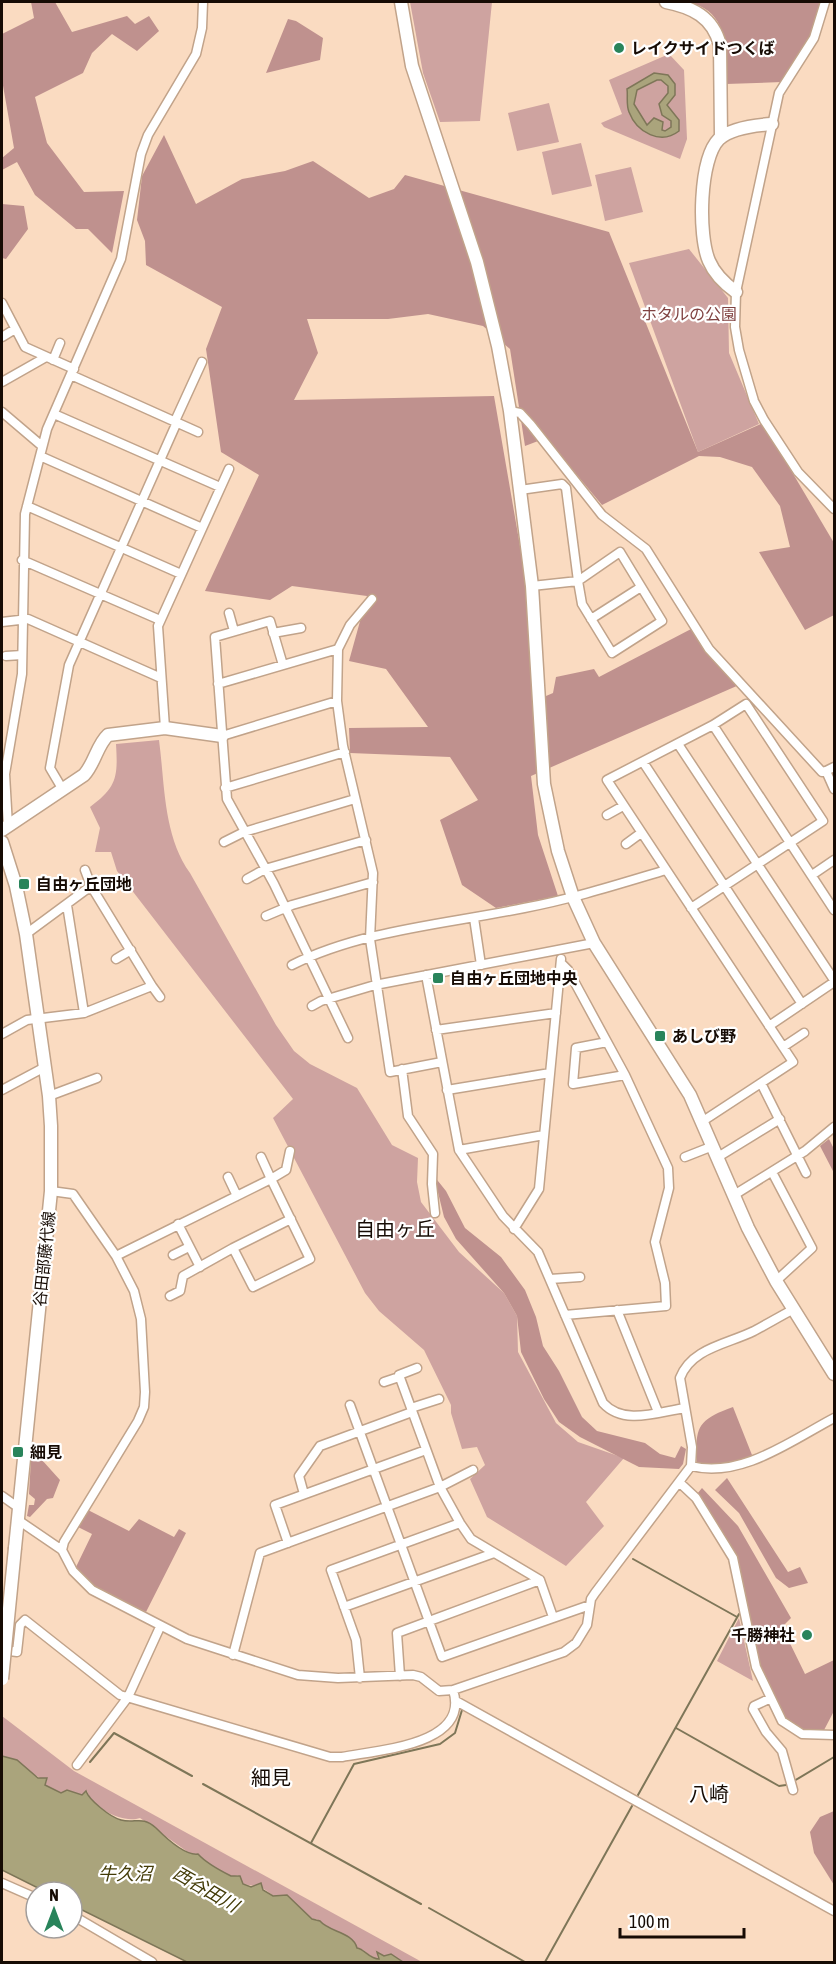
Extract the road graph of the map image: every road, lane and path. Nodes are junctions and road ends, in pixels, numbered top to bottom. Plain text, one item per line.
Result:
1 (203, 2) edge
2 (401, 2) edge
3 (666, 2) edge
4 (825, 2) edge
5 (772, 124) junction
6 (721, 137) junction
7 (736, 292) junction
8 (2, 303) edge
9 (15, 329) junction
10 (2, 337) edge
11 (60, 343) dead end
12 (50, 359) junction
13 (202, 362) dead end
14 (73, 372) junction
15 (2, 382) edge
16 (510, 411) junction
17 (2, 412) edge
18 (54, 414) junction
19 (176, 422) junction
20 (198, 432) dead end
21 (42, 446) junction
22 (40, 456) junction
23 (160, 460) junction
24 (229, 469) dead end
25 (220, 487) junction
26 (520, 490) junction
27 (142, 502) junction
28 (27, 506) junction
29 (834, 509) edge
30 (202, 528) junction
31 (121, 548) junction
32 (22, 560) junction
33 (181, 574) junction
34 (578, 581) junction
35 (532, 586) junction
36 (641, 586) junction
37 (101, 594) junction
38 (372, 599) dead end
39 (229, 613) dead end
40 (22, 619) junction
41 (591, 619) junction
42 (160, 620) junction
43 (2, 622) edge
44 (301, 628) dead end
45 (234, 631) junction
46 (273, 633) junction
47 (80, 642) junction
48 (338, 649) junction
49 (22, 655) junction
50 (6, 656) dead end
51 (283, 665) junction
52 (161, 678) junction
53 (218, 684) junction
54 (337, 701) junction
55 (713, 725) junction
56 (165, 728) junction
57 (222, 736) junction
58 (678, 744) junction
59 (345, 752) junction
60 (643, 762) junction
61 (834, 767) edge
62 (826, 771) junction
63 (225, 788) junction
64 (834, 789) edge
65 (63, 790) junction
66 (355, 799) junction
67 (623, 806) junction
68 (607, 815) dead end
69 (5, 828) edge
70 (244, 832) junction
71 (641, 833) junction
72 (366, 840) junction
73 (2, 842) edge
74 (224, 842) dead end
75 (789, 842) junction
76 (626, 844) dead end
77 (834, 860) edge
78 (757, 864) junction
79 (266, 869) junction
80 (85, 870) dead end
81 (666, 870) junction
82 (812, 875) junction
83 (247, 879) dead end
84 (373, 882) junction
85 (91, 886) junction
86 (724, 886) junction
87 (573, 897) junction
88 (67, 905) junction
89 (284, 908) junction
90 (691, 908) junction
91 (834, 910) edge
92 (266, 916) dead end
93 (474, 918) junction
94 (26, 934) junction
95 (370, 939) junction
96 (594, 943) junction
97 (131, 950) junction
98 (562, 950) junction
99 (309, 957) junction
100 (116, 959) dead end
101 (561, 963) junction
102 (292, 965) dead end
103 (481, 965) junction
104 (426, 975) junction
105 (834, 981) edge
106 (375, 985) junction
107 (152, 986) junction
108 (160, 997) dead end
109 (328, 999) junction
110 (802, 1004) junction
111 (312, 1006) dead end
112 (84, 1013) junction
113 (556, 1013) junction
114 (38, 1020) junction
115 (770, 1026) junction
116 (436, 1030) junction
117 (804, 1033) dead end
118 (2, 1034) edge
119 (348, 1038) dead end
120 (607, 1042) junction
121 (783, 1047) junction
122 (442, 1062) junction
123 (45, 1066) junction
124 (402, 1069) junction
125 (550, 1073) junction
126 (625, 1075) junction
127 (97, 1078) dead end
128 (761, 1083) junction
129 (2, 1090) edge
130 (447, 1090) junction
131 (50, 1096) junction
132 (780, 1119) junction
133 (703, 1121) junction
134 (834, 1127) edge
135 (544, 1135) junction
136 (459, 1150) junction
137 (290, 1151) dead end
138 (715, 1152) junction
139 (798, 1155) junction
140 (261, 1157) dead end
141 (686, 1157) dead end
142 (772, 1172) junction
143 (806, 1173) dead end
144 (228, 1178) dead end
145 (271, 1179) junction
146 (51, 1191) junction
147 (734, 1195) junction
148 (237, 1196) junction
149 (435, 1213) dead end
150 (291, 1219) junction
151 (178, 1224) junction
152 (514, 1229) junction
153 (189, 1247) junction
154 (233, 1248) junction
155 (173, 1255) dead end
156 (116, 1256) junction
157 (200, 1267) junction
158 (580, 1277) dead end
159 (550, 1279) junction
160 (776, 1281) junction
161 (170, 1296) dead end
162 (617, 1310) junction
163 (792, 1310) junction
164 (565, 1314) junction
165 (417, 1368) dead end
166 (834, 1374) edge
167 (399, 1377) junction
168 (384, 1382) dead end
169 (440, 1399) dead end
170 (350, 1405) dead end
171 (685, 1408) junction
172 (412, 1410) junction
173 (658, 1412) junction
174 (834, 1418) edge
175 (360, 1431) junction
176 (426, 1450) junction
177 (691, 1466) junction
178 (374, 1469) junction
179 (473, 1470) dead end
180 (680, 1482) junction
181 (440, 1487) junction
182 (304, 1494) junction
183 (2, 1496) edge
184 (387, 1506) junction
185 (18, 1514) junction
186 (460, 1523) junction
187 (288, 1543) junction
188 (401, 1544) junction
189 (62, 1550) junction
190 (494, 1553) junction
191 (540, 1580) junction
192 (414, 1582) junction
193 (590, 1605) junction
194 (344, 1607) junction
195 (553, 1617) junction
196 (428, 1620) junction
197 (160, 1627) junction
198 (2, 1650) edge
199 (233, 1655) junction
200 (400, 1676) junction
201 (360, 1678) junction
202 (2, 1679) edge
203 (453, 1689) junction
204 (128, 1697) junction
205 (769, 1699) junction
206 (456, 1701) junction
207 (834, 1735) edge
208 (77, 1765) dead end
209 (793, 1790) dead end
210 (2, 1883) edge
211 (24, 1893) edge
212 (834, 1911) edge
213 (84, 1922) edge
214 (152, 1962) edge

1 - 14 street
2 - 16 street
3 - 6 street
4 - 5 street
5 - 6 street
5 - 7 street
6 - 7 street
7 - 29 street
8 - 9 street
9 - 10 street
9 - 12 street
11 - 12 street
12 - 14 street
12 - 15 street
13 - 19 street
14 - 18 street
14 - 19 street
16 - 26 street
16 - 62 street
17 - 21 street
18 - 21 street
18 - 23 street
19 - 20 street
19 - 23 street
21 - 22 street
22 - 27 street
22 - 28 street
23 - 25 street
23 - 27 street
24 - 25 street
25 - 30 street
26 - 34 street
26 - 35 street
27 - 30 street
27 - 31 street
28 - 31 street
28 - 32 street
30 - 33 street
31 - 33 street
31 - 37 street
32 - 37 street
32 - 40 street
33 - 42 street
34 - 35 street
34 - 36 street
34 - 41 street
35 - 87 street
36 - 41 street
36 - 41 street
37 - 42 street
37 - 47 street
38 - 48 street
39 - 45 street
40 - 43 street
40 - 47 street
40 - 49 street
42 - 52 street
44 - 46 street
45 - 46 street
45 - 53 street
46 - 51 street
47 - 52 street
47 - 65 street
48 - 51 street
48 - 54 street
49 - 50 street
49 - 69 street
51 - 53 street
52 - 56 street
53 - 57 street
54 - 57 street
54 - 59 street
55 - 58 street
55 - 75 street
55 - 75 street
56 - 57 street
56 - 65 street
57 - 63 street
58 - 60 street
58 - 78 street
59 - 63 street
59 - 66 street
60 - 67 street
60 - 86 street
61 - 62 street
62 - 64 street
63 - 70 street
65 - 69 street
66 - 70 street
66 - 72 street
67 - 68 street
67 - 71 street
70 - 74 street
70 - 79 street
71 - 76 street
71 - 81 street
72 - 79 street
72 - 84 street
73 - 94 street, 谷田部藤代線
75 - 78 street
75 - 82 street
77 - 82 street
78 - 86 street
78 - 105 street
79 - 83 street
79 - 89 street
80 - 85 street
81 - 87 street
81 - 90 street
82 - 91 street
84 - 89 street
84 - 95 street
85 - 88 street
85 - 97 street
86 - 90 street
86 - 110 street
87 - 93 street
87 - 96 street
88 - 94 street
88 - 112 street
89 - 92 street
89 - 99 street
90 - 115 street
93 - 95 street
93 - 103 street
94 - 114 street, 谷田部藤代線
95 - 99 street
95 - 106 street
96 - 98 street
96 - 133 street
97 - 100 street
97 - 107 street
98 - 101 street
98 - 103 street
99 - 102 street
99 - 109 street
101 - 113 street
101 - 120 street
103 - 104 street
104 - 106 street
104 - 116 street
105 - 110 street
106 - 109 street
106 - 124 street
107 - 108 street
107 - 112 street
109 - 111 street
109 - 119 street
110 - 115 street
112 - 114 street
113 - 116 street
113 - 125 street
114 - 118 street
114 - 123 street, 谷田部藤代線
115 - 121 street
116 - 122 street
117 - 121 street
120 - 126 street
120 - 126 street
121 - 128 street
122 - 124 street
122 - 130 street
123 - 129 street
123 - 131 street, 谷田部藤代線
124 - 149 street
125 - 130 street
125 - 135 street
126 - 162 street
127 - 131 street
128 - 132 street
128 - 133 street
130 - 136 street
131 - 146 street, 谷田部藤代線
132 - 138 street
132 - 139 street
133 - 138 street
134 - 139 street
135 - 136 street
135 - 152 street
136 - 152 street
137 - 145 street
138 - 141 street
138 - 147 street
139 - 142 street
139 - 143 street
140 - 145 street
142 - 147 street
142 - 160 street
144 - 148 street
145 - 148 street
145 - 150 street
146 - 156 street
146 - 185 street, 谷田部藤代線
147 - 160 street
148 - 151 street
150 - 154 street
150 - 154 street
151 - 153 street
151 - 156 street
152 - 159 street
153 - 155 street
153 - 157 street
154 - 157 street
156 - 189 street
157 - 161 street
158 - 159 street
159 - 164 street
160 - 163 street
162 - 164 street
162 - 173 street
163 - 166 street
163 - 171 street
164 - 173 street
165 - 167 street
167 - 168 street
167 - 172 street
169 - 172 street
170 - 175 street
171 - 173 street
171 - 177 street
172 - 175 street
172 - 176 street
174 - 177 street
175 - 178 street
175 - 182 street
176 - 178 street
176 - 181 street
177 - 180 street
178 - 182 street
178 - 184 street
179 - 181 street
180 - 193 street
180 - 205 street
181 - 184 street
181 - 186 street
182 - 187 street
183 - 185 street
184 - 187 street
184 - 188 street
185 - 189 street
185 - 202 street, 谷田部藤代線, bridge
186 - 188 street
186 - 190 street
187 - 199 street
188 - 192 street
188 - 194 street
189 - 197 street
190 - 191 street
190 - 192 street
191 - 195 street
191 - 196 street
192 - 194 street
192 - 196 street
193 - 195 street
193 - 203 street
194 - 201 street
195 - 196 street
196 - 200 street
197 - 199 street
197 - 204 street
198 - 204 street
199 - 201 street
200 - 201 street
200 - 203 street
203 - 206 street
204 - 206 street
204 - 208 street
205 - 207 street
205 - 209 street
206 - 212 street
210 - 211 street
213 - 214 street

